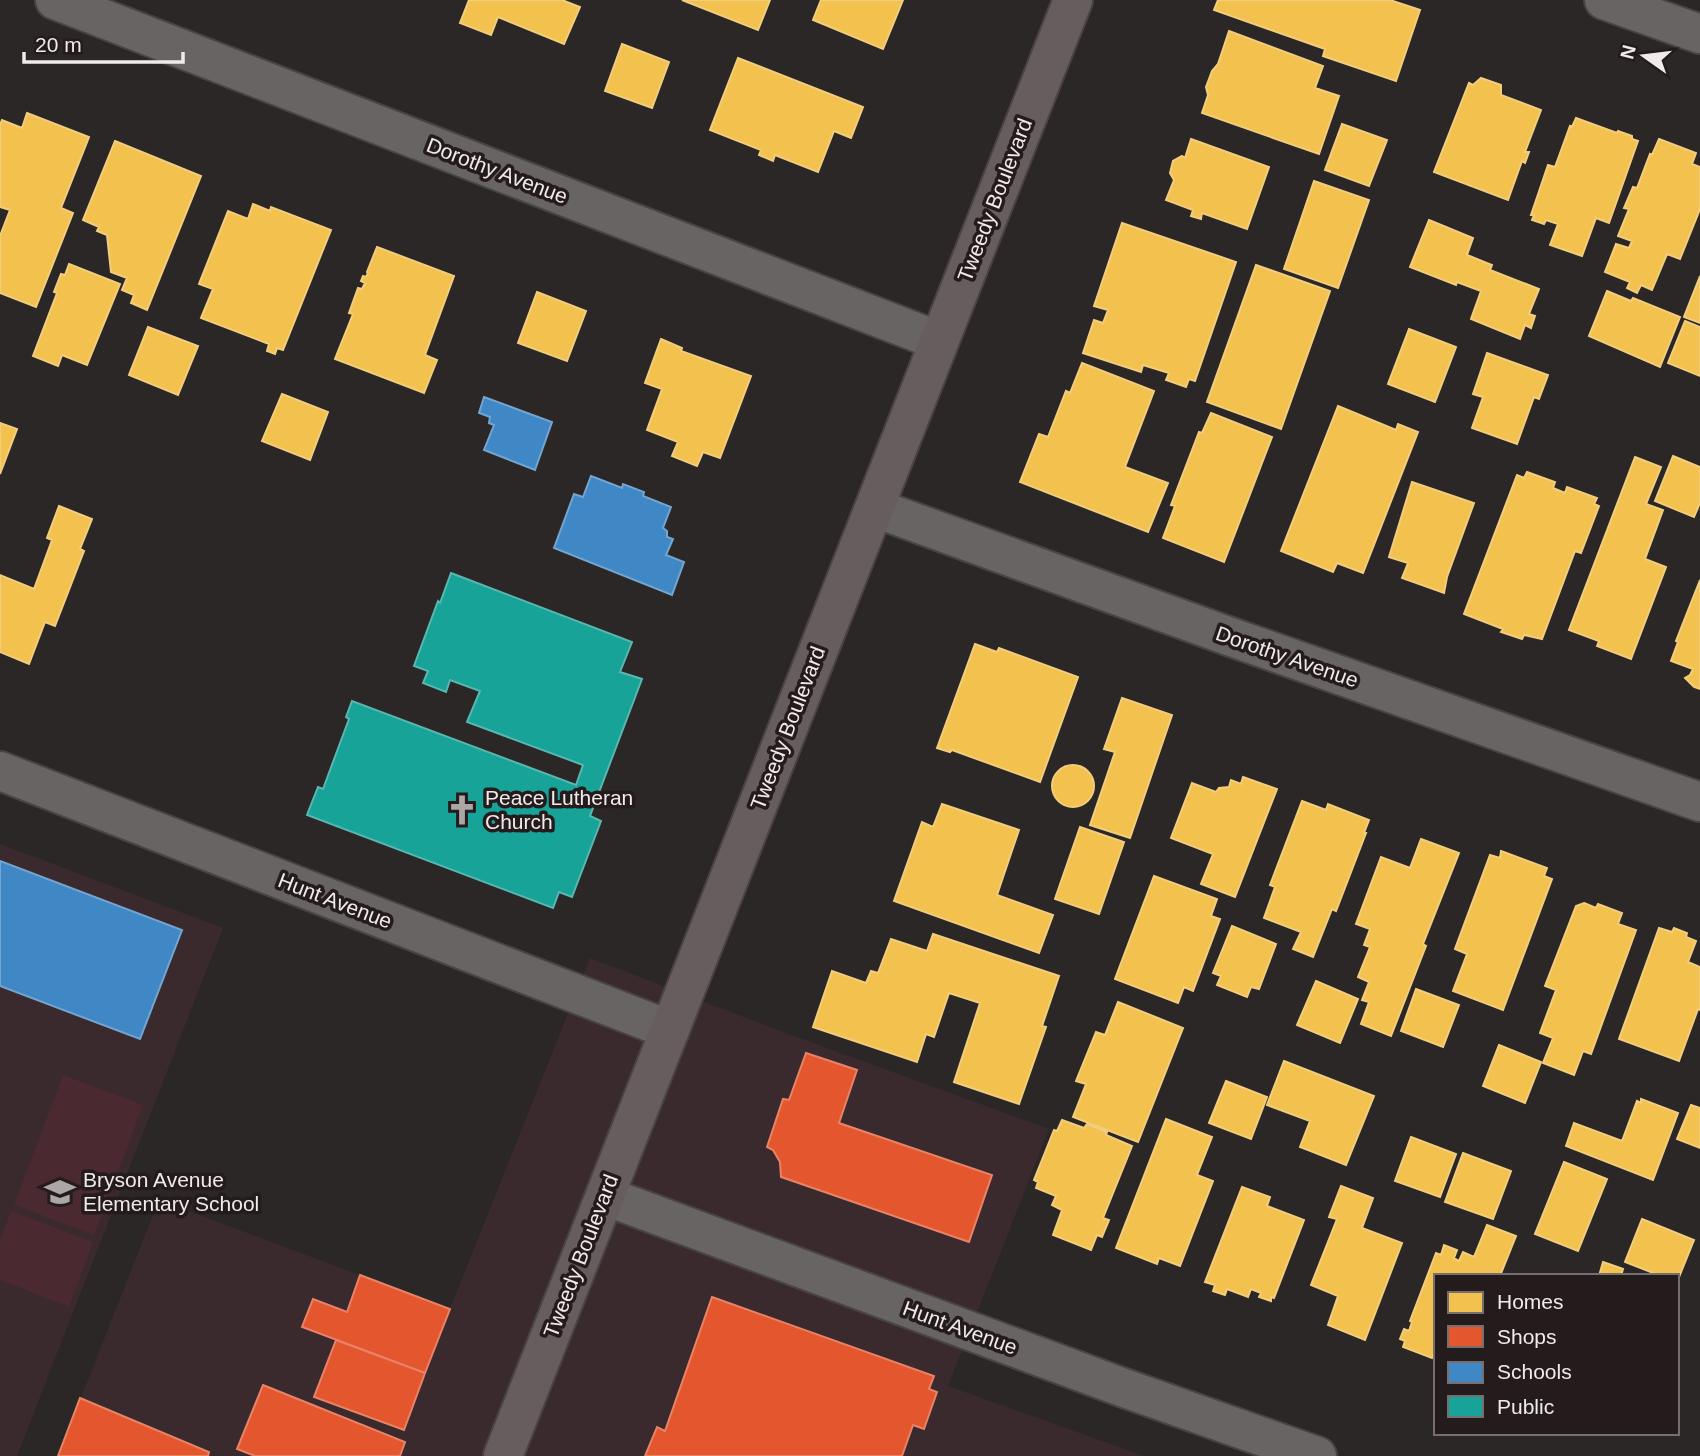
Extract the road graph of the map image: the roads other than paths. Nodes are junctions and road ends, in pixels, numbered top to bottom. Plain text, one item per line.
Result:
1 (55, 0) edge
2 (1073, 0) edge
3 (1604, 0) edge
4 (1700, 34) edge
5 (939, 341) junction
6 (875, 508) junction
7 (0, 771) edge
8 (1700, 802) edge
9 (670, 1030) junction
10 (605, 1196) junction
11 (503, 1456) edge
12 (1317, 1456) edge

1 - 5 street, Dorothy Avenue
2 - 5 main road, Tweedy Boulevard
3 - 4 street
5 - 6 main road, Tweedy Boulevard
6 - 8 street, Dorothy Avenue
6 - 9 main road, Tweedy Boulevard
7 - 9 street, Hunt Avenue
9 - 10 main road, Tweedy Boulevard
10 - 11 main road, Tweedy Boulevard
10 - 12 street, Hunt Avenue

